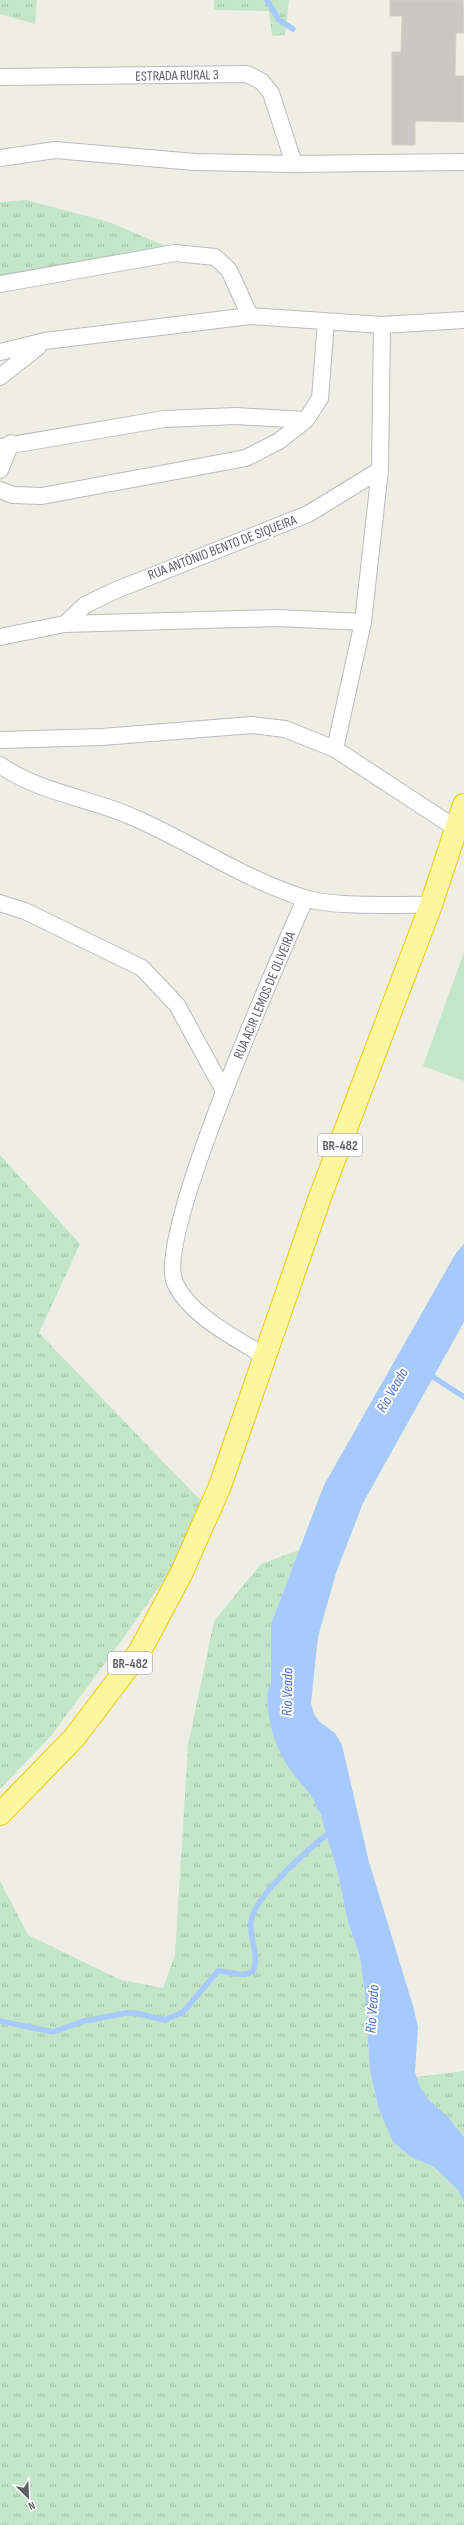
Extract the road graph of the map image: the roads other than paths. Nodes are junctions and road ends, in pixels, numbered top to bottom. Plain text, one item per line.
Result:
1 (0, 77) edge
2 (0, 158) edge
3 (464, 162) edge
4 (294, 164) junction
5 (0, 284) edge
6 (250, 316) junction
7 (464, 320) edge
8 (326, 322) junction
9 (382, 325) junction
10 (46, 341) junction
11 (0, 352) edge
12 (0, 377) edge
13 (306, 420) junction
14 (6, 445) edge
15 (0, 470) edge
16 (380, 470) junction
17 (0, 490) edge
18 (363, 622) junction
19 (65, 624) junction
20 (0, 637) edge
21 (0, 740) edge
22 (335, 749) junction
23 (0, 765) edge
24 (464, 805) edge
25 (457, 829) junction
26 (305, 899) junction
27 (0, 904) edge
28 (431, 905) junction
29 (224, 1091) junction
30 (266, 1357) junction
31 (0, 1814) edge

1 - 4 street, ESTRADA RURAL 3
2 - 4 street
3 - 4 street
5 - 6 street
6 - 8 street
6 - 10 street
7 - 9 street
8 - 9 street
8 - 13 street
9 - 16 street
10 - 11 street
10 - 12 street
13 - 14 street
13 - 17 street
14 - 15 street
16 - 18 street
16 - 19 street, RUA ANTÔNIO BENTO DE SIQUEIRA
18 - 19 street
18 - 22 street
19 - 20 street
21 - 22 street
22 - 25 street
23 - 26 street
24 - 25 highway, BR-482
25 - 28 highway, BR-482
26 - 28 street
26 - 29 street, RUA ACIR LEMOS DE OLIVEIRA
27 - 29 street
28 - 30 highway, BR-482
29 - 30 street, RUA ACIR LEMOS DE OLIVEIRA
30 - 31 highway, BR-482

